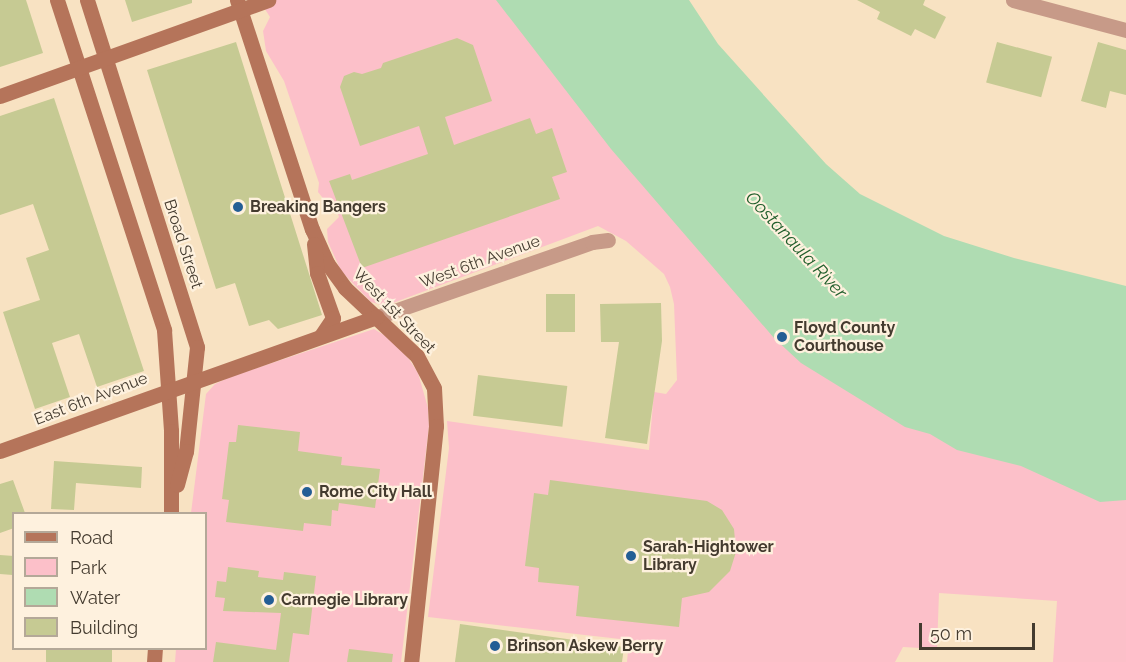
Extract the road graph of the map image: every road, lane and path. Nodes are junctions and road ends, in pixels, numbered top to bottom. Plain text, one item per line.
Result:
1 (57, 0) edge
2 (87, 0) edge
3 (268, 0) edge
4 (1013, 0) edge
5 (238, 5) edge
6 (1126, 30) edge
7 (105, 58) junction
8 (79, 68) junction
9 (0, 96) edge
10 (312, 229) junction
11 (608, 240) dead end
12 (377, 317) junction
13 (320, 336) junction
14 (194, 381) junction
15 (167, 390) junction
16 (36, 439) junction
17 (0, 445) edge
18 (0, 451) edge
19 (171, 509) edge
20 (411, 662) edge

1 - 8 street, Broad Street
2 - 7 street, Broad Street
3 - 5 street
4 - 6 street
5 - 7 street
5 - 10 street, West 1st Street
7 - 8 street
7 - 14 street, Broad Street
8 - 9 street
8 - 15 street, Broad Street
10 - 12 street, West 1st Street
10 - 13 street
11 - 12 street, West 6th Avenue
12 - 13 street, West 6th Avenue
12 - 20 street, West 1st Street
13 - 14 street, West 6th Avenue
14 - 15 street, East 6th Avenue
14 - 19 street, Broad Street
15 - 16 street, East 6th Avenue
15 - 19 street, Broad Street
16 - 17 street
16 - 18 street, East 6th Avenue

